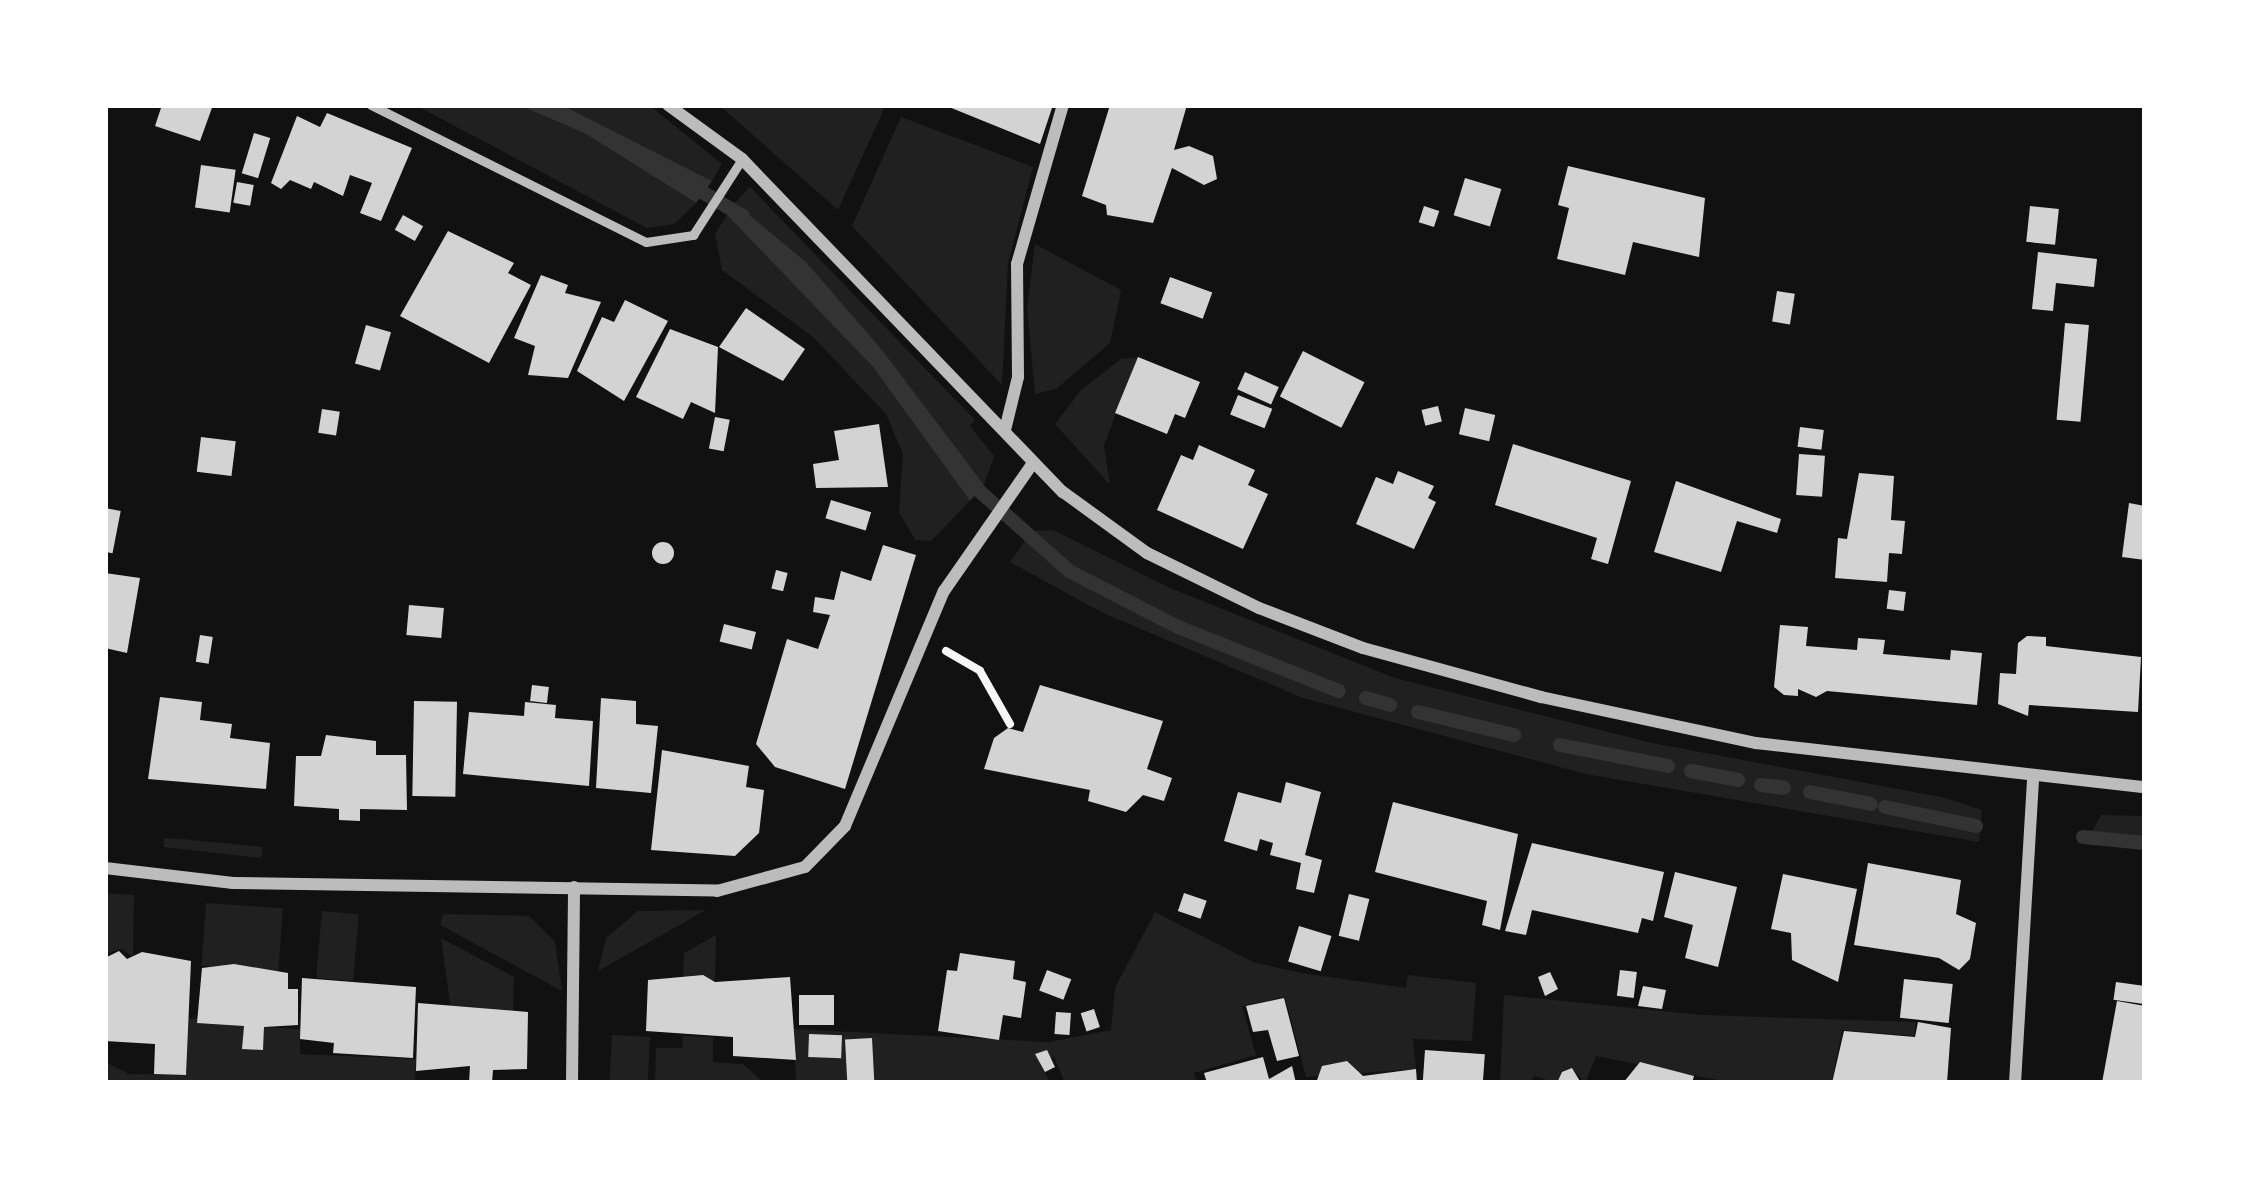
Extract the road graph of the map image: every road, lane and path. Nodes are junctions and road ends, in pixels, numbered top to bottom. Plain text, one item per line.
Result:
1 (371, 105) edge
2 (668, 105) edge
3 (1063, 105) edge
4 (742, 159) junction
5 (1005, 430) junction
6 (1033, 463) junction
7 (923, 639) junction
8 (1010, 724) dead end
9 (2032, 777) junction
10 (2145, 787) edge
11 (105, 868) edge
12 (574, 887) junction
13 (572, 1083) edge
14 (2015, 1083) edge

1 - 4 lane
2 - 4 street
3 - 5 street
4 - 5 street
5 - 6 street
6 - 7 street
6 - 9 street
7 - 8 path
7 - 12 street
9 - 10 street
9 - 14 street
11 - 12 street
12 - 13 street

